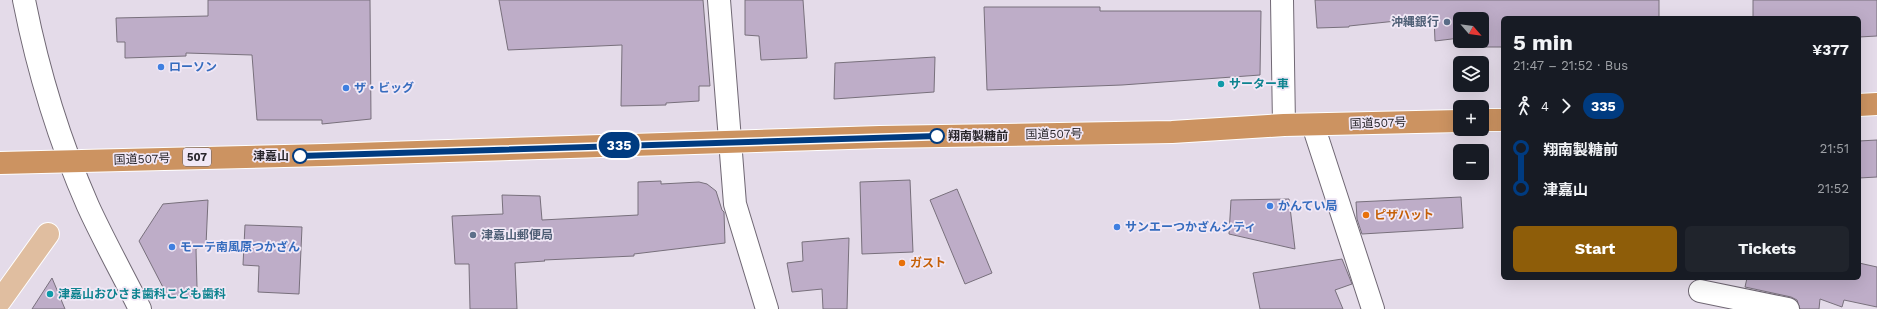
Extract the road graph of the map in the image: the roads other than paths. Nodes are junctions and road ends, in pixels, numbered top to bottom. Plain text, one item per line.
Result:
1 (24, 0) edge
2 (719, 0) edge
3 (1282, 0) edge
4 (1877, 104) edge
5 (1861, 105) edge
6 (1489, 120) edge
7 (1501, 120) edge
8 (1453, 121) edge
9 (1284, 125) junction
10 (1313, 125) junction
11 (731, 142) junction
12 (70, 161) junction
13 (0, 163) edge
14 (48, 234) dead end
15 (1700, 292) dead end
16 (0, 301) edge
17 (140, 309) edge
18 (767, 309) edge
19 (1373, 309) edge
20 (1788, 309) edge

1 - 12 street
2 - 11 street
3 - 9 street
4 - 5 highway
6 - 7 highway
8 - 10 highway, 国道507号 / 507
9 - 10 highway, 国道507号 / 507
9 - 11 highway, 国道507号 / 507
10 - 19 street
11 - 12 highway, 国道507号 / 507
11 - 18 street
12 - 13 highway, 国道507号 / 507
12 - 17 street
14 - 16 main road
15 - 20 street

